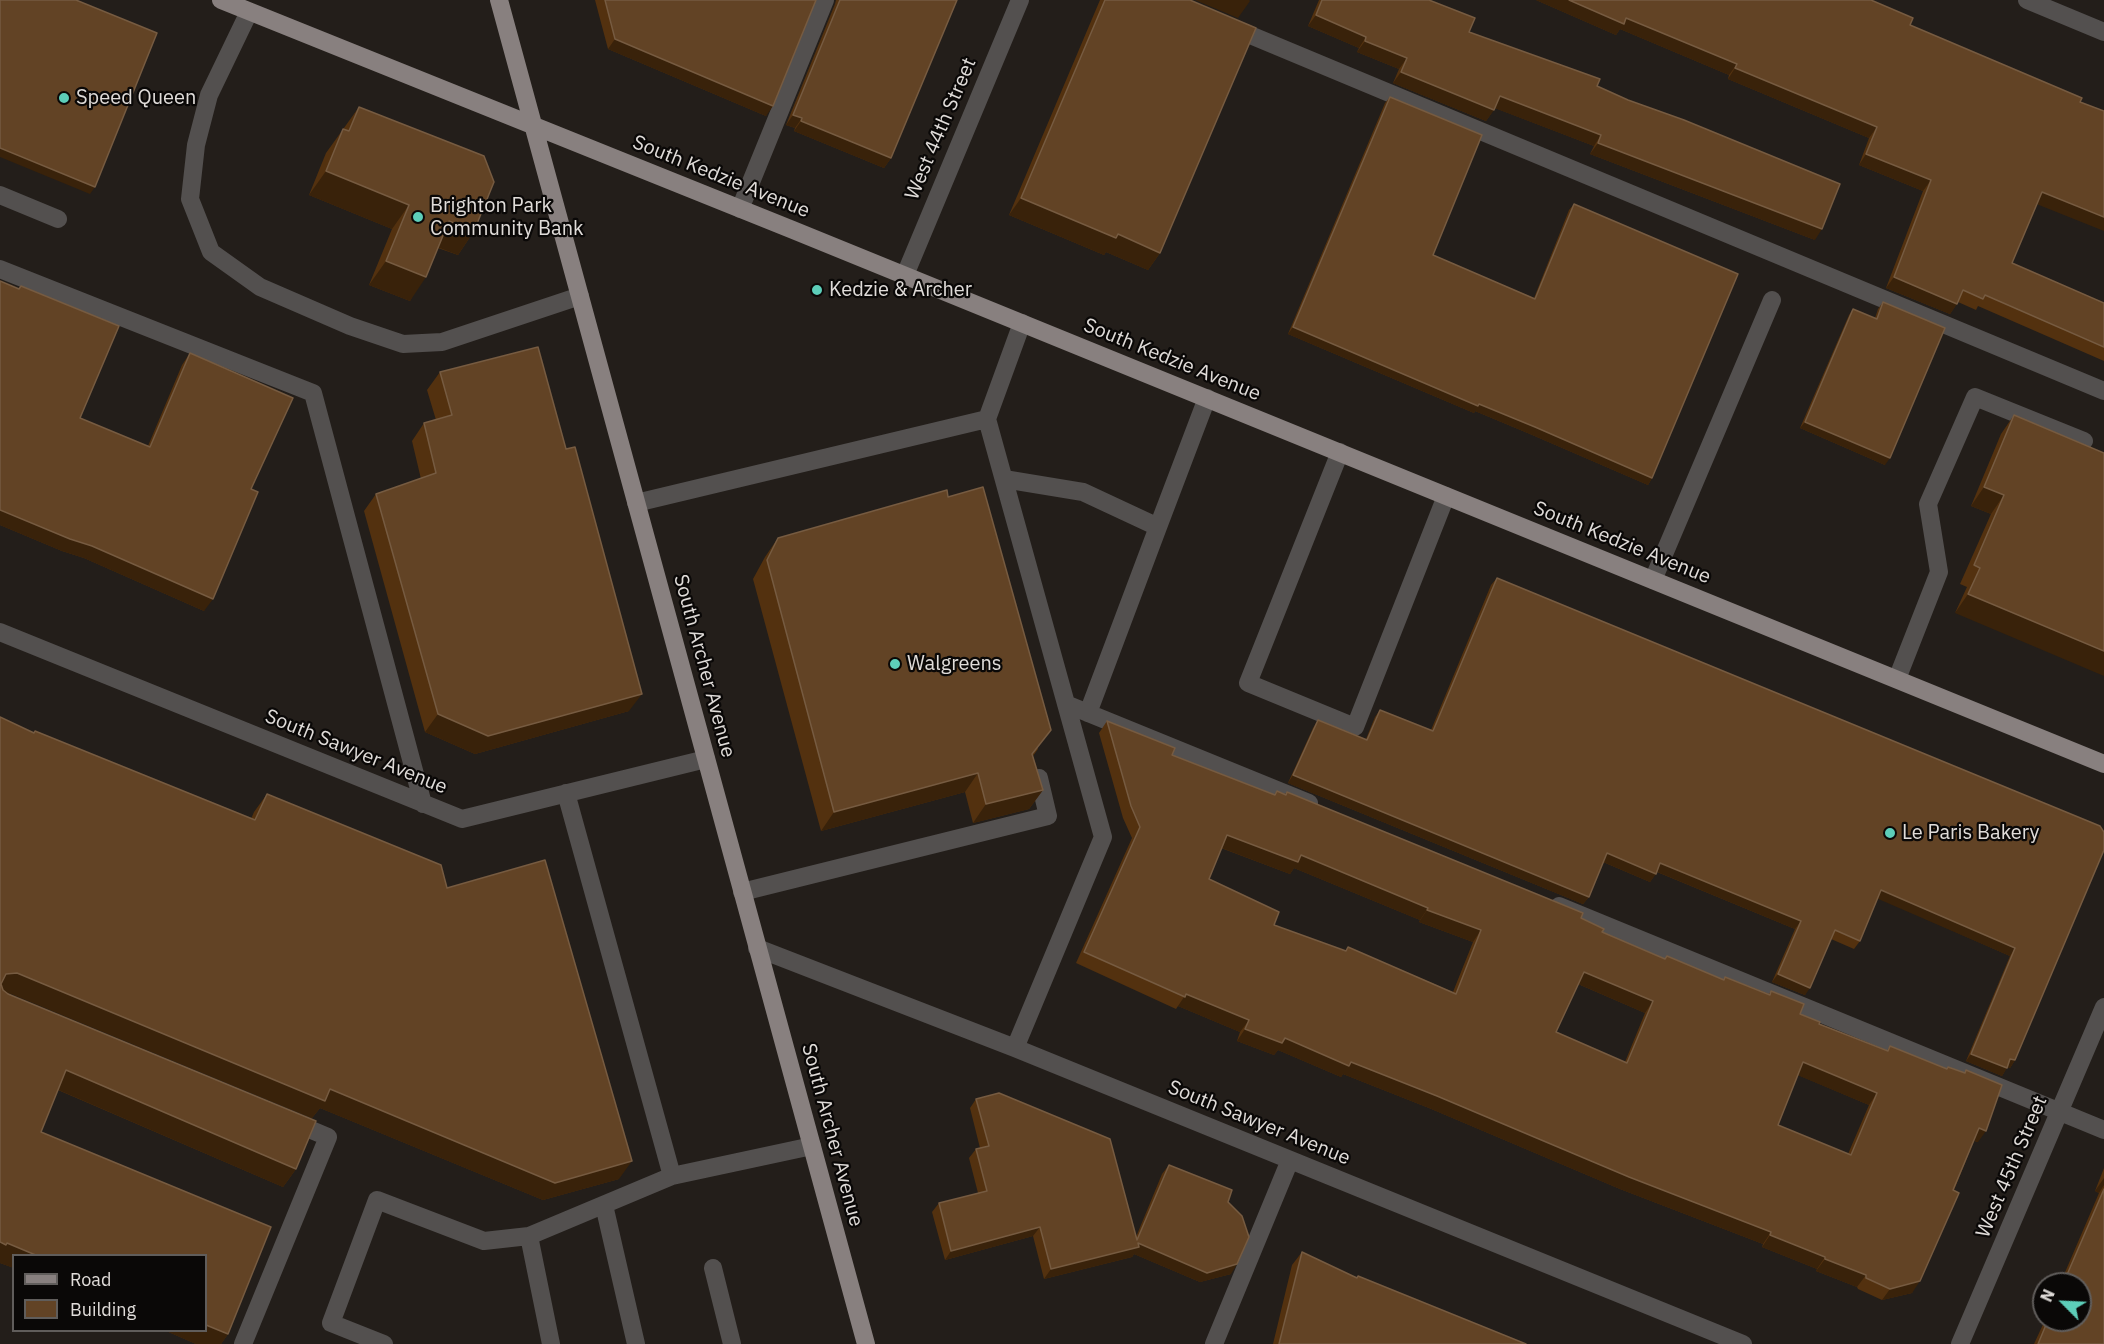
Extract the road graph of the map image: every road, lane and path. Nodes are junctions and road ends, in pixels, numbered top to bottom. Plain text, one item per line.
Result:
1 (221, 0) edge
2 (499, 0) edge
3 (825, 0) edge
4 (1020, 0) edge
5 (2027, 0) edge
6 (249, 12) junction
7 (1210, 18) edge
8 (2104, 32) edge
9 (535, 126) junction
10 (0, 195) edge
11 (740, 209) junction
12 (58, 219) dead end
13 (0, 269) edge
14 (905, 275) junction
15 (580, 296) junction
16 (1772, 300) dead end
17 (1022, 323) junction
18 (2104, 391) edge
19 (1207, 398) junction
20 (987, 419) junction
21 (2084, 441) dead end
22 (1340, 452) junction
23 (1004, 479) junction
24 (1446, 496) junction
25 (636, 503) junction
26 (1158, 527) junction
27 (1653, 580) junction
28 (0, 632) edge
29 (1897, 679) junction
30 (1066, 704) junction
31 (1088, 713) junction
32 (705, 759) junction
33 (2104, 764) edge
34 (1039, 778) edge
35 (566, 794) junction
36 (423, 804) junction
37 (1320, 808) edge
38 (742, 892) junction
39 (1540, 898) edge
40 (757, 948) junction
41 (2104, 1007) edge
42 (1015, 1048) junction
43 (2060, 1112) junction
44 (275, 1115) edge
45 (2104, 1130) edge
46 (812, 1146) junction
47 (1290, 1160) junction
48 (672, 1176) junction
49 (604, 1205) junction
50 (529, 1236) junction
51 (714, 1268) dead end
52 (243, 1344) edge
53 (384, 1344) edge
54 (551, 1344) edge
55 (636, 1344) edge
56 (732, 1344) edge
57 (866, 1344) edge
58 (1214, 1344) edge
59 (1743, 1344) edge
60 (1960, 1344) edge

1 - 6 main road, South Kedzie Avenue
2 - 9 main road, South Archer Avenue
3 - 11 street
4 - 14 street, West 44th Street
5 - 8 street
6 - 9 main road, South Kedzie Avenue
6 - 15 street
7 - 18 street
9 - 11 main road, South Kedzie Avenue
9 - 15 main road, South Archer Avenue
10 - 12 street
11 - 14 main road, South Kedzie Avenue
13 - 36 street
14 - 17 main road, South Kedzie Avenue
15 - 25 main road, South Archer Avenue
16 - 27 street
17 - 19 main road, South Kedzie Avenue
17 - 20 street
19 - 22 main road, South Kedzie Avenue
19 - 26 street
20 - 23 street
20 - 25 street
21 - 29 street
22 - 24 main road, South Kedzie Avenue
22 - 24 street
23 - 26 street
23 - 30 street
24 - 27 main road, South Kedzie Avenue
25 - 32 main road, South Archer Avenue
26 - 31 street
27 - 29 main road, South Kedzie Avenue
28 - 36 street, South Sawyer Avenue
29 - 33 main road, South Kedzie Avenue
30 - 31 street
30 - 42 street
31 - 37 street
32 - 35 street, South Sawyer Avenue
32 - 38 main road, South Archer Avenue
34 - 38 street
35 - 36 street, South Sawyer Avenue
35 - 48 street
38 - 40 main road, South Archer Avenue
39 - 43 street
40 - 42 street, South Sawyer Avenue
40 - 46 main road, South Archer Avenue
41 - 43 street, West 45th Street
42 - 47 street, South Sawyer Avenue
43 - 45 street
43 - 60 street, West 45th Street
44 - 52 street
46 - 48 street
46 - 57 main road, South Archer Avenue
47 - 58 street
47 - 59 street, South Sawyer Avenue
48 - 49 street
49 - 50 street
49 - 55 street
50 - 53 street
50 - 54 street
51 - 56 street

